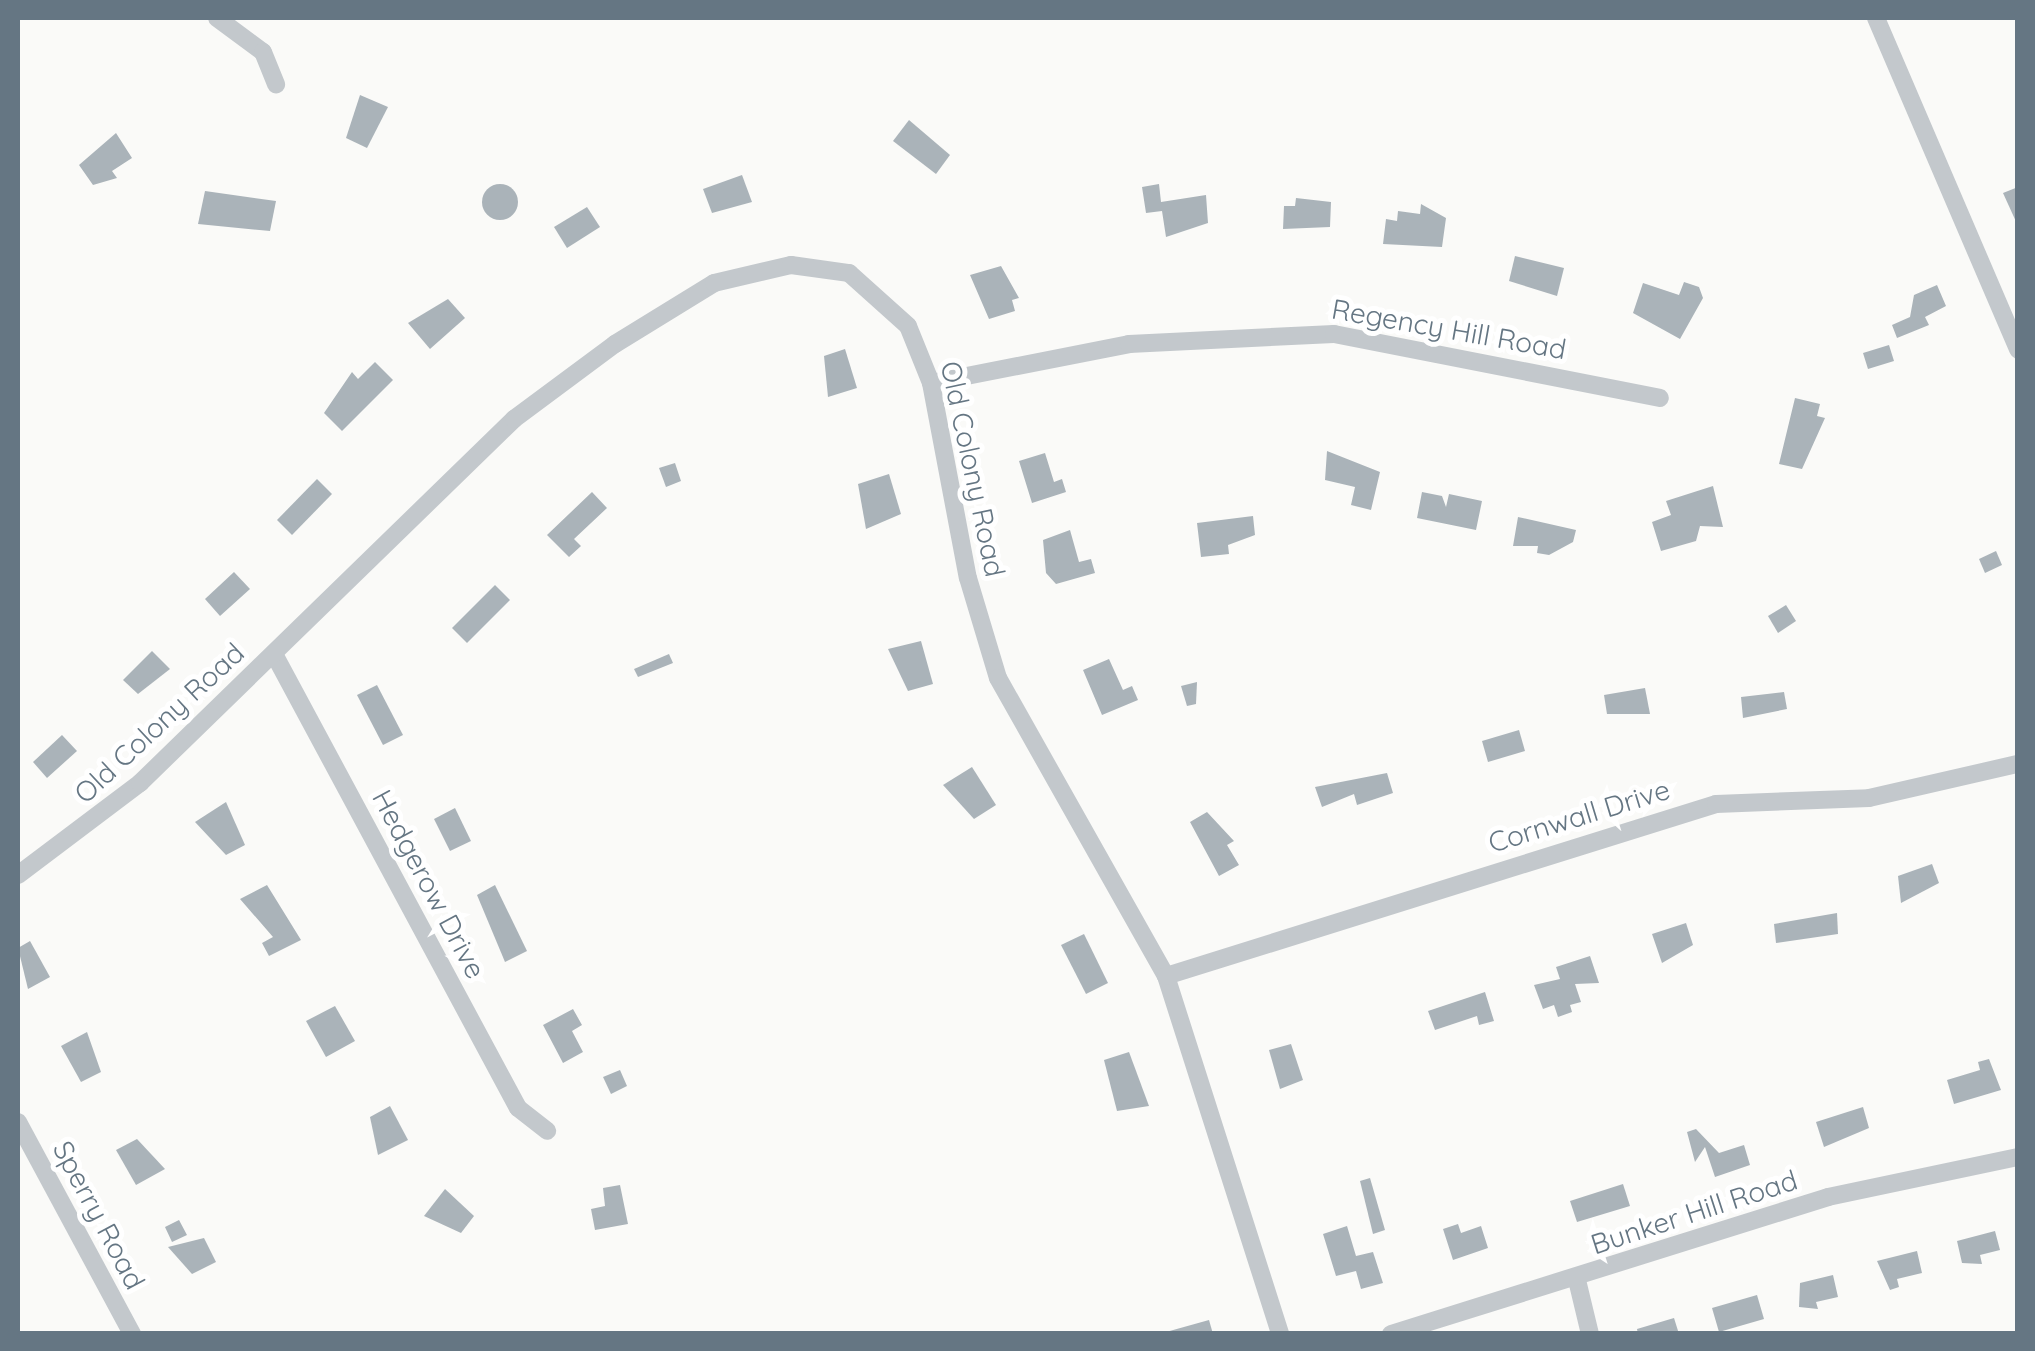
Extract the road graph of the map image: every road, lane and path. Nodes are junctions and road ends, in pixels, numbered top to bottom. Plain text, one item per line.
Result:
1 (217, 18) edge
2 (1876, 18) edge
3 (276, 85) dead end
4 (2018, 350) edge
5 (931, 383) junction
6 (1660, 398) dead end
7 (274, 654) junction
8 (2018, 764) edge
9 (18, 875) edge
10 (1166, 976) junction
11 (18, 1122) edge
12 (546, 1130) dead end
13 (2018, 1157) edge
14 (1576, 1280) junction
15 (132, 1334) edge
16 (1280, 1334) edge
17 (1391, 1334) edge
18 (1590, 1334) edge

1 - 3 street
2 - 4 street
5 - 6 street, Regency Hill Road
5 - 7 street, Old Colony Road
5 - 10 street, Old Colony Road
7 - 9 street, Old Colony Road
7 - 12 street, Hedgerow Drive
8 - 10 street, Cornwall Drive
10 - 16 street, Old Colony Road
11 - 15 street, Sperry Road
13 - 14 street, Bunker Hill Road
14 - 17 street, Bunker Hill Road
14 - 18 street

